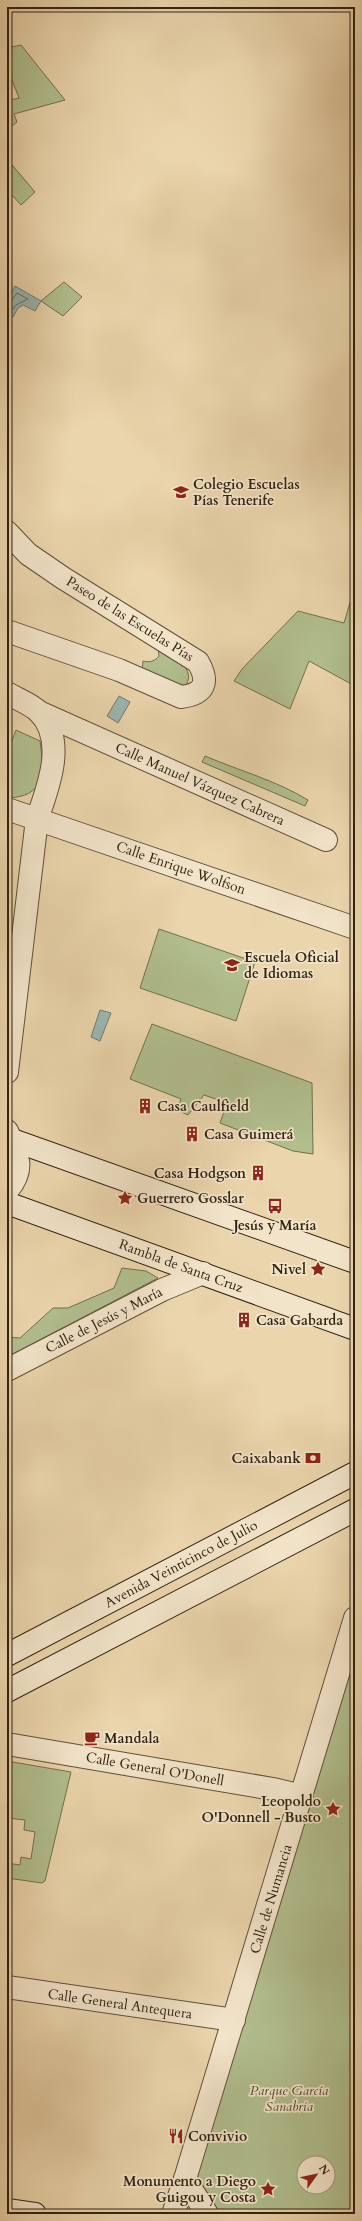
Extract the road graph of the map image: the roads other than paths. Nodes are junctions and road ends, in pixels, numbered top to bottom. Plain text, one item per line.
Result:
1 (7, 532) edge
2 (7, 631) edge
3 (7, 694) edge
4 (39, 712) junction
5 (74, 728) junction
6 (55, 749) junction
7 (7, 809) edge
8 (37, 819) junction
9 (326, 840) dead end
10 (355, 928) edge
11 (7, 1072) edge
12 (8, 1136) edge
13 (7, 1192) edge
14 (7, 1204) edge
15 (355, 1262) edge
16 (203, 1273) junction
17 (355, 1329) edge
18 (7, 1370) edge
19 (355, 1473) edge
20 (355, 1510) edge
21 (355, 1618) edge
22 (7, 1655) edge
23 (7, 1690) edge
24 (7, 1744) edge
25 (302, 1796) junction
26 (7, 1987) edge
27 (234, 2020) junction
28 (185, 2179) junction
29 (7, 2210) edge
30 (36, 2214) edge
31 (172, 2214) edge
32 (206, 2214) edge

1 - 2 street, Paseo de las Escuelas Pías
3 - 4 street
4 - 5 street, Calle Manuel Vázquez Cabrera
4 - 6 street
5 - 6 street
5 - 9 street, Calle Manuel Vázquez Cabrera
6 - 8 street
7 - 8 street, Calle Enrique Wolfson
8 - 10 street, Calle Enrique Wolfson
8 - 11 street
12 - 13 street
12 - 15 street
14 - 16 street, Rambla de Santa Cruz
16 - 17 street, Rambla de Santa Cruz
16 - 18 street, Calle de Jesús y María
19 - 22 street, Avenida Veinticinco de Julio
20 - 23 street
21 - 25 street, Calle de Numancia
24 - 25 street, Calle General O'Donell
25 - 27 street, Calle de Numancia
26 - 27 street, Calle General Antequera
27 - 28 street, Calle de Numancia
28 - 31 street, Calle de Numancia
28 - 32 street
29 - 30 street

